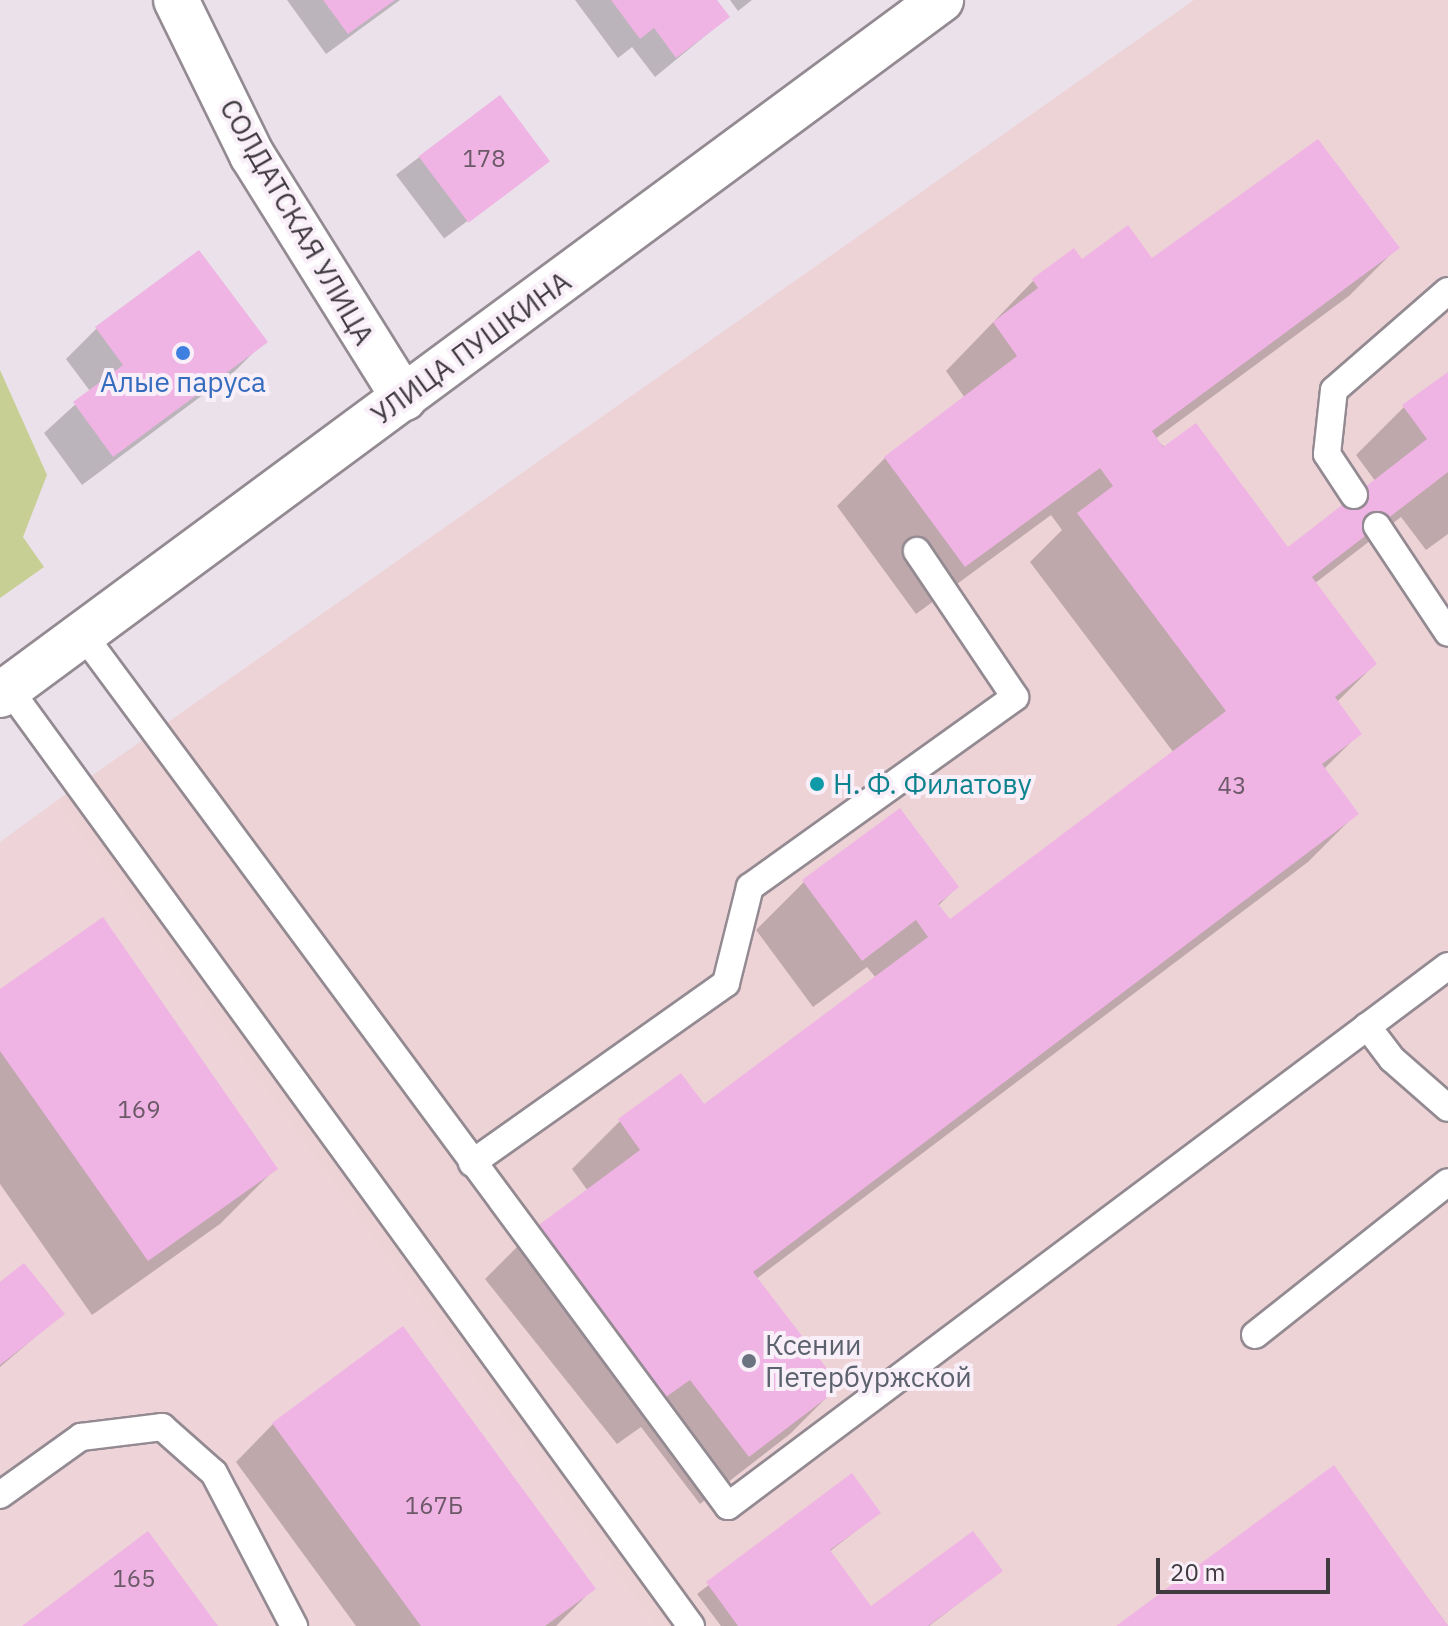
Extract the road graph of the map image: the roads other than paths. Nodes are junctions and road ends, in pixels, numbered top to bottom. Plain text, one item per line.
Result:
1 (176, 0) edge
2 (941, 0) edge
3 (1448, 291) edge
4 (404, 398) junction
5 (1354, 495) dead end
6 (1377, 526) dead end
7 (917, 551) dead end
8 (82, 633) junction
9 (1448, 633) edge
10 (5, 692) edge
11 (1448, 966) edge
12 (1367, 1026) junction
13 (1448, 1108) edge
14 (472, 1163) junction
15 (1448, 1182) edge
16 (1255, 1335) dead end
17 (0, 1495) edge
18 (294, 1626) edge
19 (691, 1626) edge

1 - 4 main road, СОЛДАТСКАЯ УЛИЦА
2 - 4 main road, УЛИЦА ПУШКИНА
3 - 5 lane
4 - 8 main road, УЛИЦА ПУШКИНА
6 - 9 lane
7 - 14 lane
8 - 10 main road, УЛИЦА ПУШКИНА
8 - 14 lane
10 - 19 lane
11 - 12 lane
12 - 13 lane
12 - 14 lane
15 - 16 lane
17 - 18 lane

